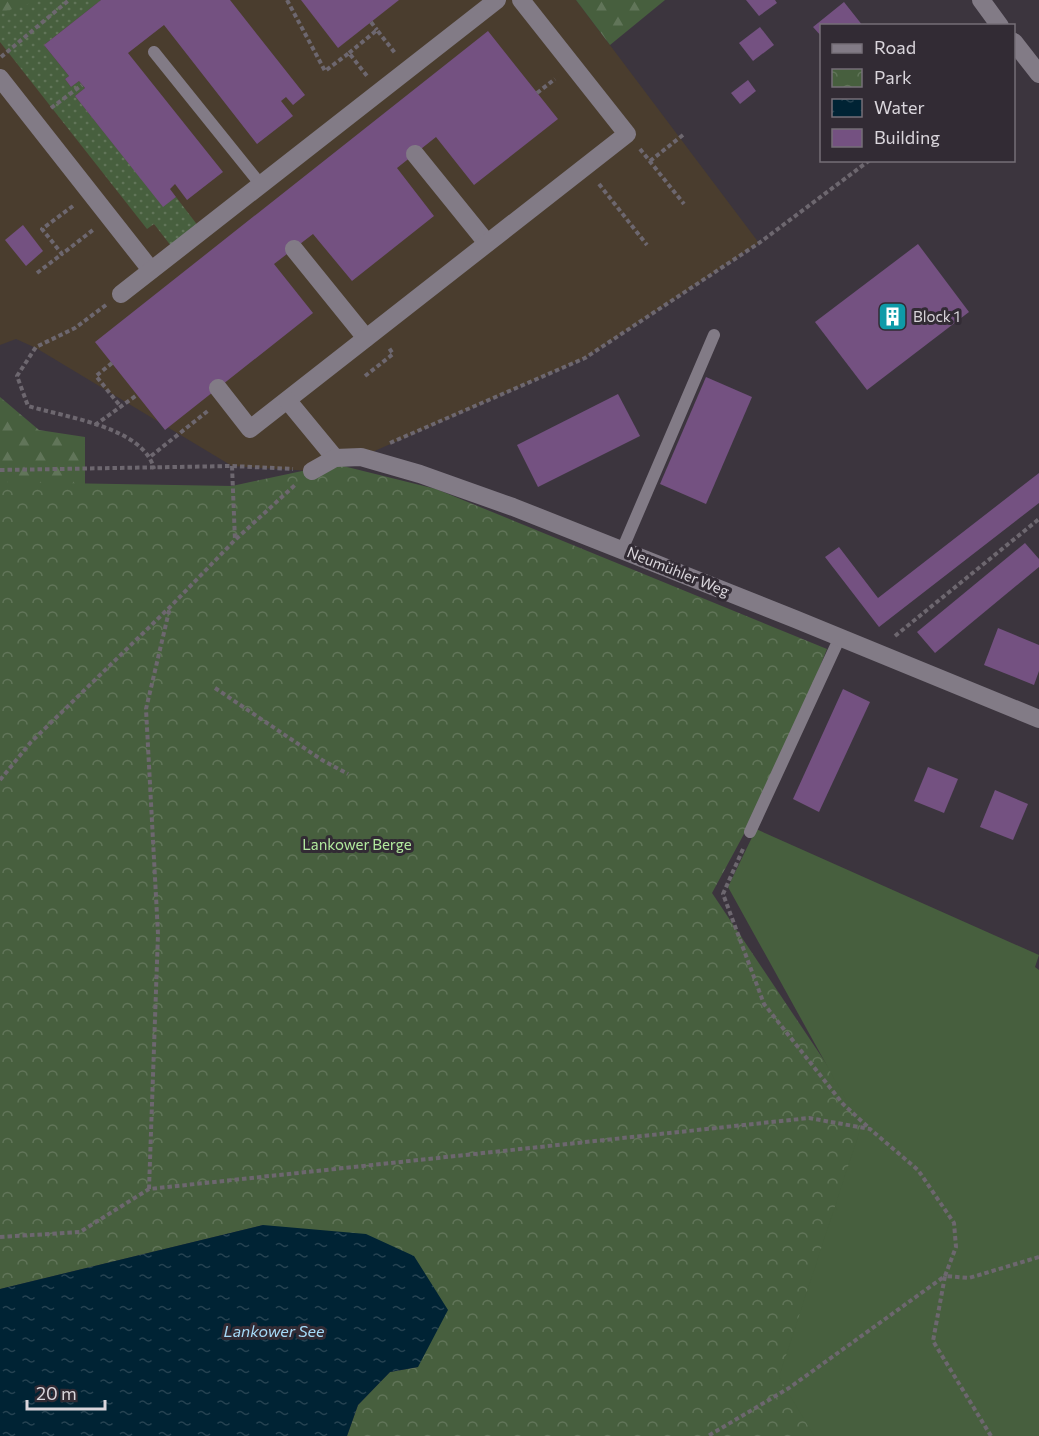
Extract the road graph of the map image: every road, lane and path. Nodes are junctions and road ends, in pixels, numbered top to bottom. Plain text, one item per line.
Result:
1 (69, 0) edge
2 (287, 0) edge
3 (497, 0) edge
4 (521, 0) edge
5 (981, 0) edge
6 (371, 22) dead end
7 (999, 24) edge
8 (377, 30) junction
9 (1015, 43) edge
10 (154, 52) dead end
11 (349, 53) junction
12 (0, 58) edge
13 (409, 70) junction
14 (1039, 74) edge
15 (0, 78) edge
16 (82, 84) dead end
17 (380, 92) junction
18 (34, 121) junction
19 (627, 134) junction
20 (683, 135) dead end
21 (415, 154) dead end
22 (650, 161) junction
23 (867, 162) edge
24 (585, 166) junction
25 (261, 185) junction
26 (90, 192) junction
27 (684, 204) dead end
28 (110, 217) junction
29 (487, 243) junction
30 (647, 245) dead end
31 (294, 249) dead end
32 (62, 254) junction
33 (151, 270) junction
34 (37, 273) dead end
35 (121, 294) joint
36 (714, 335) dead end
37 (366, 338) junction
38 (111, 363) dead end
39 (222, 392) joint
40 (137, 395) dead end
41 (288, 401) junction
42 (121, 406) junction
43 (95, 425) junction
44 (151, 456) junction
45 (361, 457) junction
46 (335, 458) junction
47 (232, 466) junction
48 (154, 469) junction
49 (0, 470) edge
50 (312, 471) junction
51 (1039, 519) edge
52 (235, 540) junction
53 (622, 550) junction
54 (170, 607) junction
55 (840, 638) junction
56 (876, 652) junction
57 (215, 688) dead end
58 (1039, 719) edge
59 (348, 774) dead end
60 (0, 780) edge
61 (750, 832) joint
62 (870, 1129) junction
63 (149, 1189) junction
64 (0, 1237) edge
65 (1039, 1257) edge
66 (945, 1276) junction
67 (708, 1436) edge
68 (991, 1436) edge

1 - 12 path
2 - 11 path
3 - 13 street
4 - 19 street
5 - 7 street
6 - 8 path
8 - 11 path
8 - 13 path
9 - 14 street
10 - 25 lane
11 - 17 path
13 - 17 street
15 - 18 street
16 - 18 path
17 - 25 street
18 - 26 street
19 - 22 path
19 - 24 street
20 - 22 path
21 - 29 street
22 - 27 path
23 - 45 path
24 - 29 street
24 - 30 path
25 - 33 street
26 - 28 street
26 - 32 path
28 - 32 path
28 - 33 street
29 - 37 street
31 - 37 street
32 - 34 path
33 - 35 street
35 - 43 path
36 - 53 lane
37 - 41 street
38 - 42 path
39 - 41 street
39 - 44 path
40 - 42 path
41 - 46 street
42 - 43 path
43 - 44 path
44 - 48 path
45 - 46 street, Neumühler Weg
45 - 53 street, Neumühler Weg
46 - 50 street, Neumühler Weg
47 - 48 path
47 - 50 path
47 - 52 path
48 - 49 path
50 - 52 path
51 - 56 path
52 - 54 path
53 - 55 street, Neumühler Weg
54 - 60 path
54 - 63 path
55 - 56 street, Neumühler Weg
55 - 61 lane
56 - 58 street, Neumühler Weg
57 - 59 path
61 - 62 path
62 - 63 path
62 - 66 path
63 - 64 path
65 - 66 path
66 - 67 path
66 - 68 path

